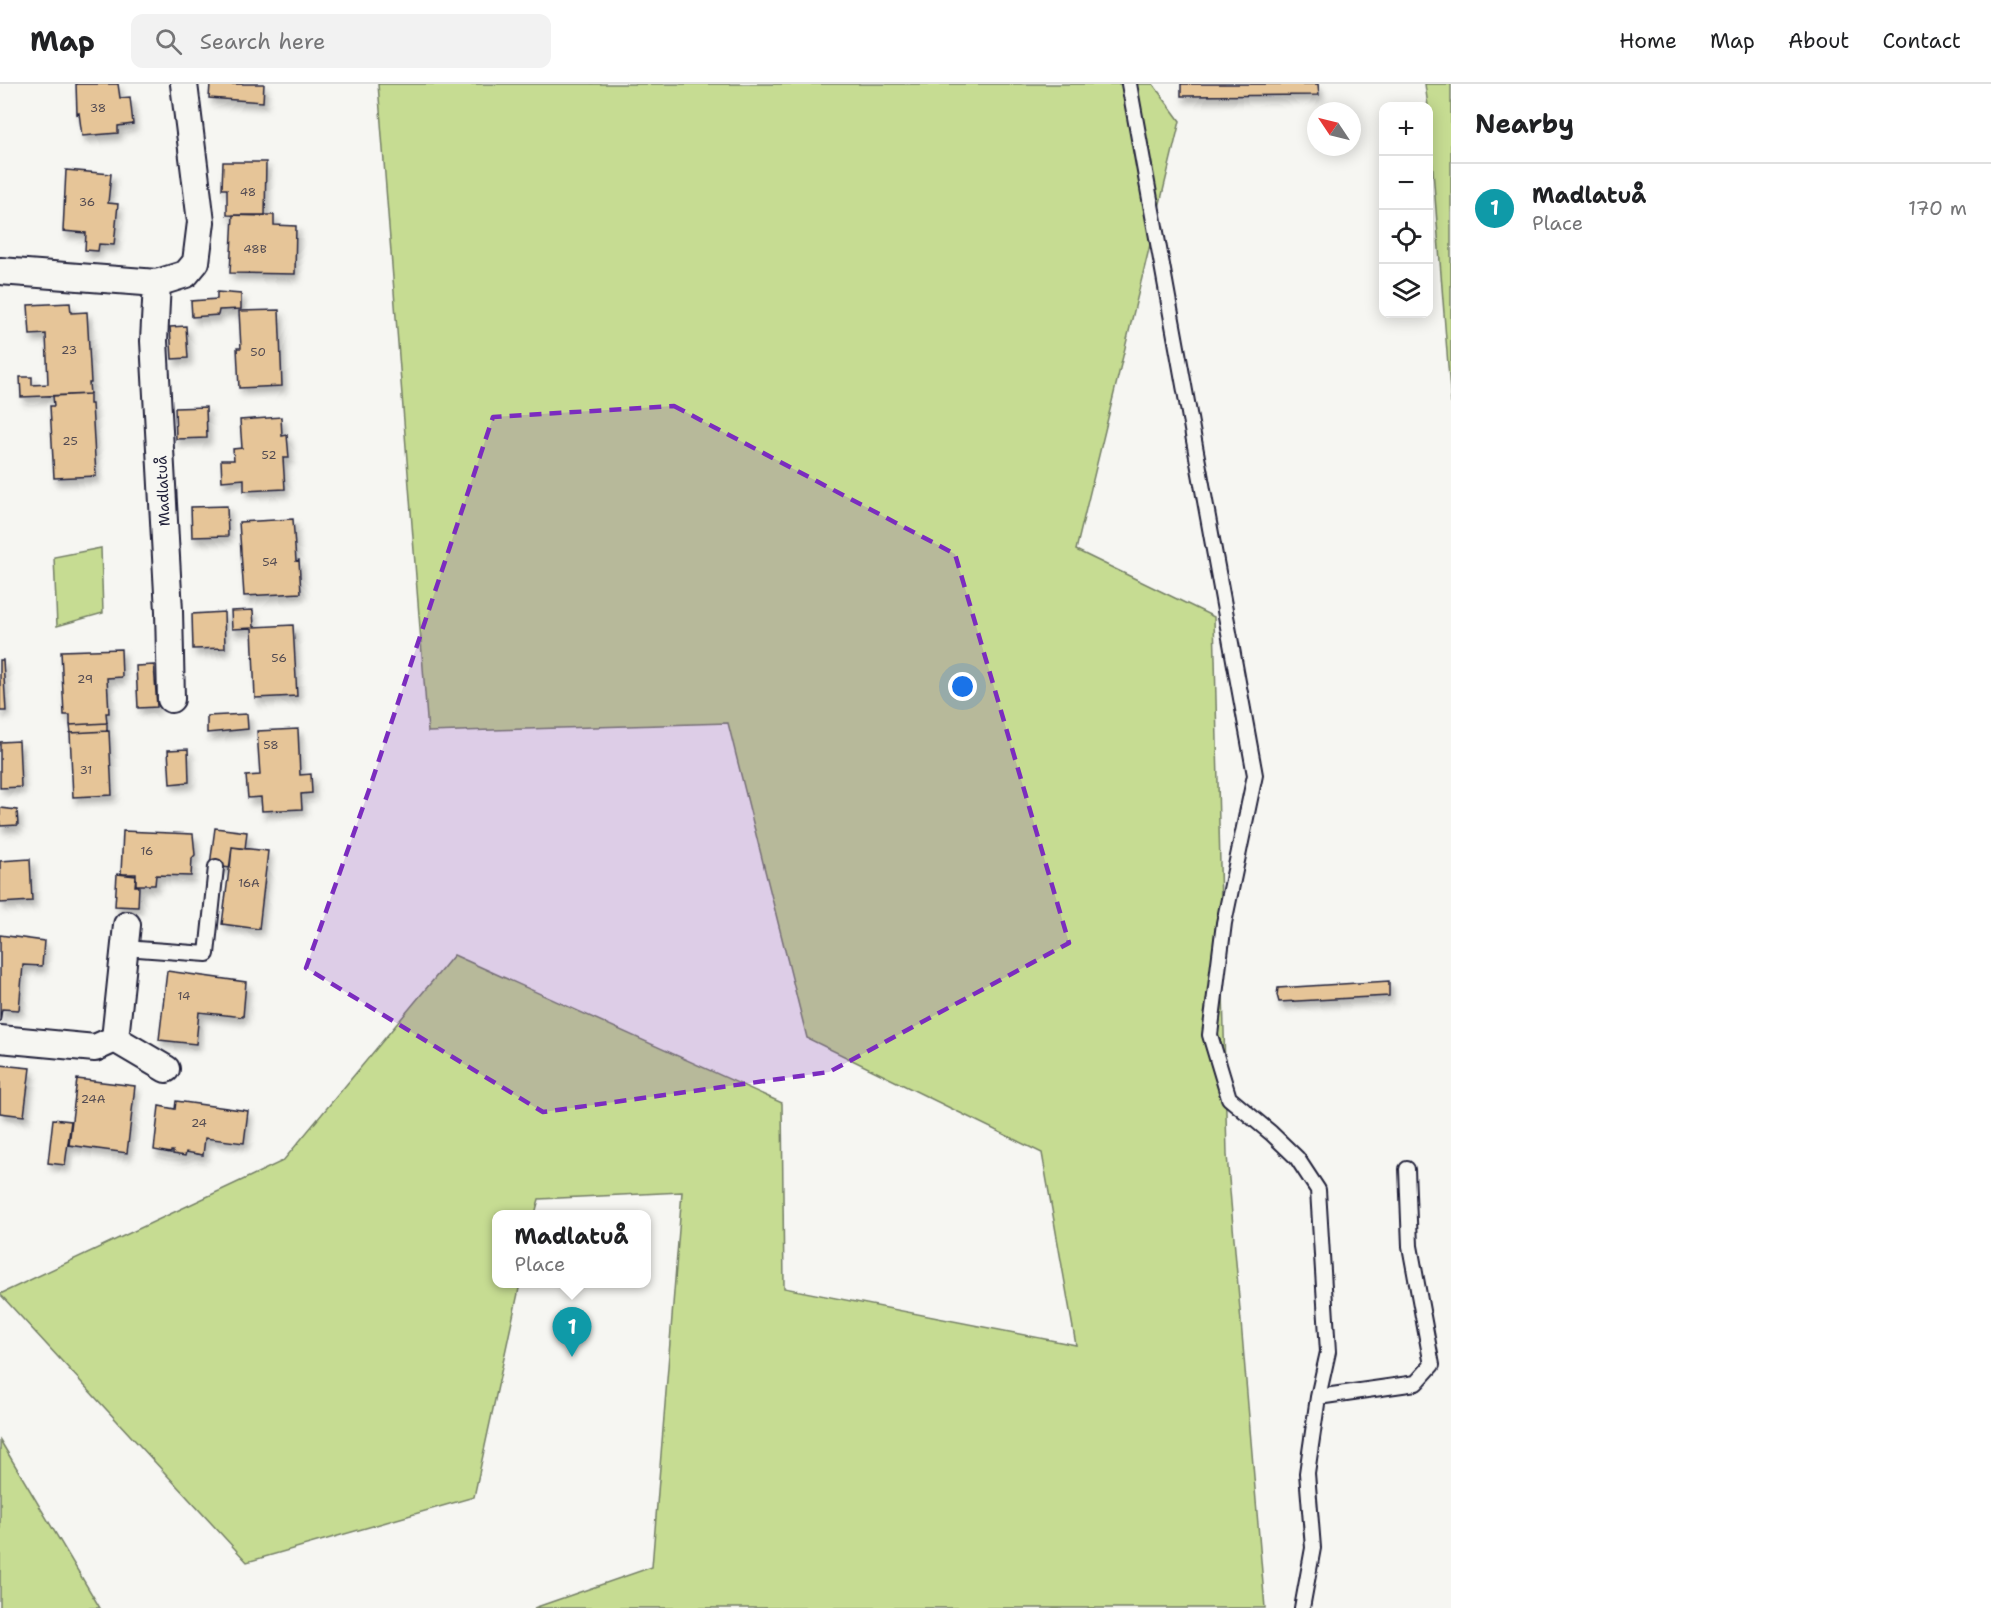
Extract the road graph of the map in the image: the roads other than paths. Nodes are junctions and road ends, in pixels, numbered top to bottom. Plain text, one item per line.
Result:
1 (184, 84) edge
2 (1129, 84) edge
3 (0, 271) edge
4 (157, 284) junction
5 (171, 699) dead end
6 (216, 867) dead end
7 (126, 936) joint
8 (0, 1039) edge
9 (115, 1039) junction
10 (166, 1069) dead end
11 (1407, 1169) dead end
12 (1318, 1397) junction
13 (1302, 1608) edge

1 - 4 street
2 - 12 lane
3 - 4 street
4 - 5 street, Madlatuå
6 - 7 lane
7 - 9 street
8 - 9 street
9 - 10 street
11 - 12 lane
12 - 13 lane

